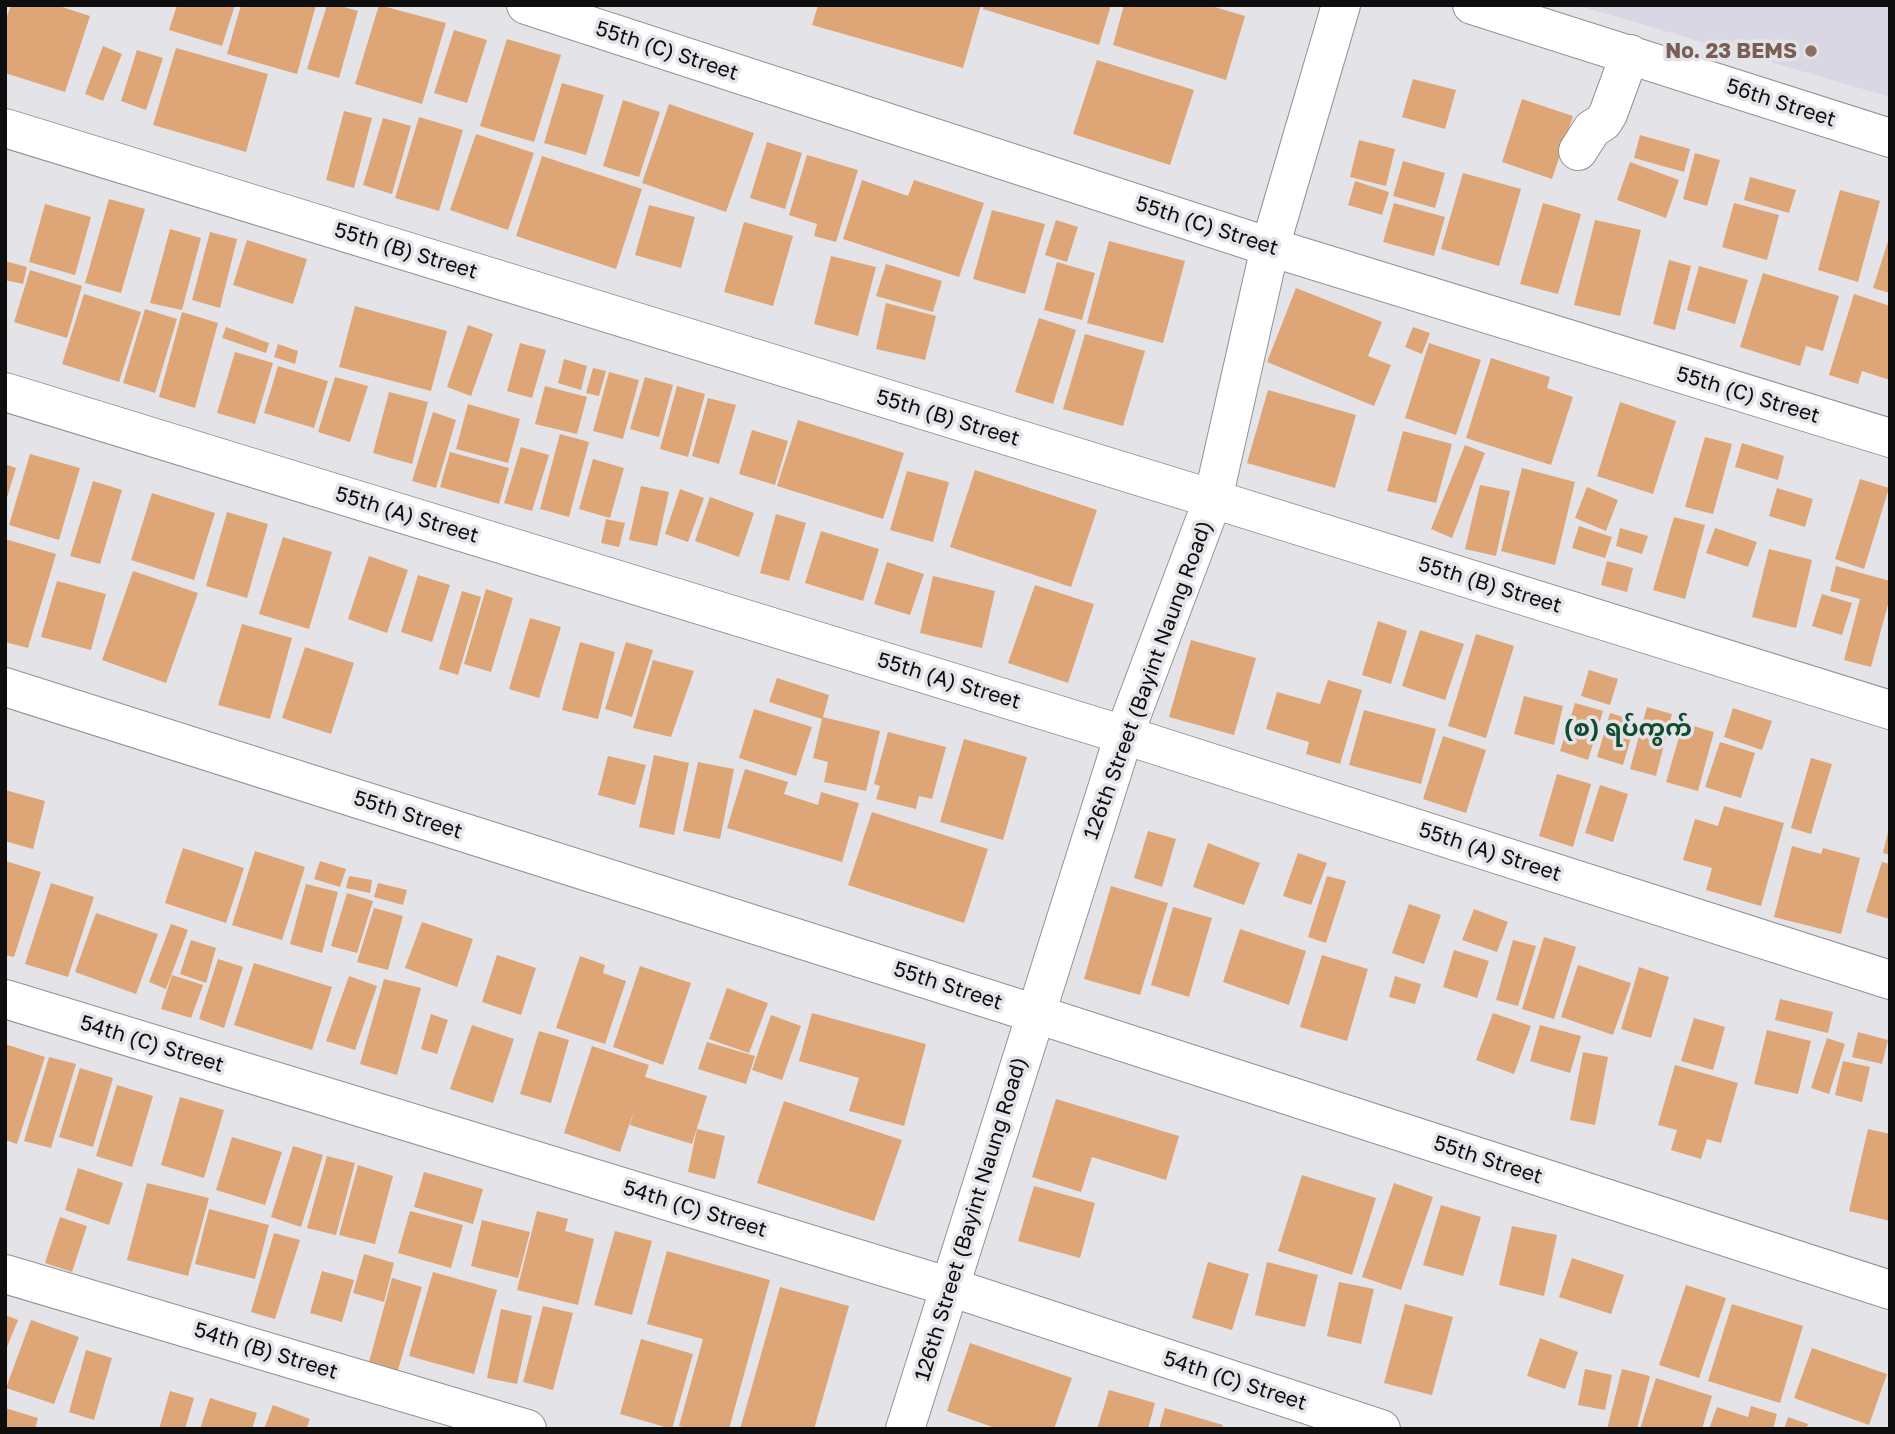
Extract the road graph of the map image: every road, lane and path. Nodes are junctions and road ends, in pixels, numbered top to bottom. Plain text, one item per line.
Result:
1 (526, 5) edge
2 (1341, 5) edge
3 (1472, 5) edge
4 (1630, 54) junction
5 (5, 128) edge
6 (1890, 138) edge
7 (1578, 150) dead end
8 (1270, 247) junction
9 (5, 392) edge
10 (1890, 438) edge
11 (1213, 499) junction
12 (5, 687) edge
13 (1890, 710) edge
14 (1124, 735) junction
15 (1890, 980) edge
16 (5, 999) edge
17 (1035, 1013) junction
18 (5, 1274) edge
19 (950, 1287) junction
20 (1890, 1290) edge
21 (527, 1429) edge
22 (905, 1429) edge
23 (1381, 1429) edge

1 - 8 street, 55th (C) Street
2 - 8 street, 126th Street (Bayint Naung Road)
3 - 4 street, 56th Street
4 - 6 street, 56th Street
4 - 7 street
5 - 11 street, 55th (B) Street
8 - 10 street, 55th (C) Street
8 - 11 street, 126th Street (Bayint Naung Road)
9 - 14 street, 55th (A) Street
11 - 13 street, 55th (B) Street
11 - 14 street, 126th Street (Bayint Naung Road)
12 - 17 street, 55th Street
14 - 15 street, 55th (A) Street
14 - 17 street, 126th Street (Bayint Naung Road)
16 - 19 street, 54th (C) Street
17 - 19 street, 126th Street (Bayint Naung Road)
17 - 20 street, 55th Street
18 - 21 street, 54th (B) Street
19 - 22 street, 126th Street (Bayint Naung Road)
19 - 23 street, 54th (C) Street

